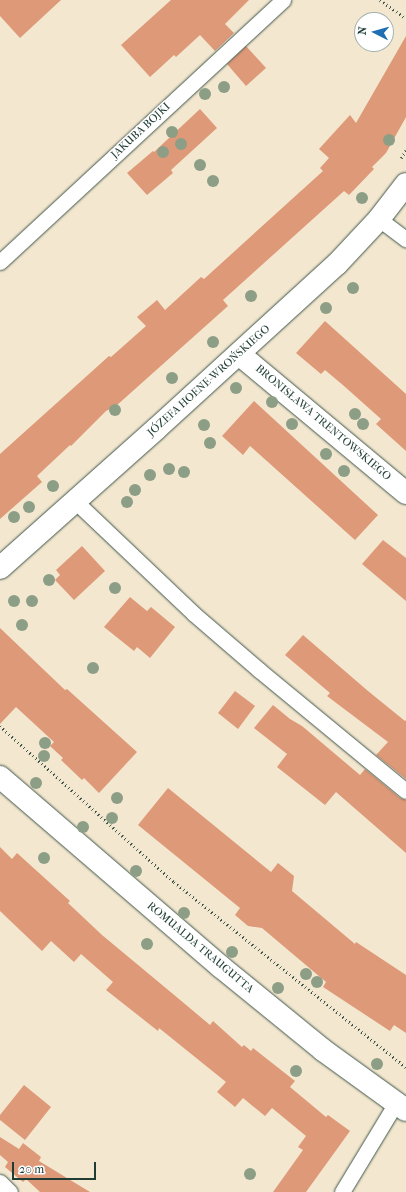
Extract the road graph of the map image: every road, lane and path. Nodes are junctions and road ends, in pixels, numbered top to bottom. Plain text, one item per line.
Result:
1 (282, 0) edge
2 (380, 0) edge
3 (406, 18) edge
4 (406, 184) edge
5 (379, 219) junction
6 (406, 239) edge
7 (0, 262) edge
8 (239, 354) junction
9 (406, 493) edge
10 (75, 501) junction
11 (0, 568) edge
12 (0, 726) edge
13 (0, 777) edge
14 (406, 791) edge
15 (406, 1067) edge
16 (401, 1107) edge
17 (0, 1182) edge
18 (10, 1192) edge
19 (342, 1192) edge

1 - 7 lane, JAKUBA BOJKI
2 - 3 path
4 - 5 street, JÓZEFA HOENE-WROŃSKIEGO
5 - 6 lane
5 - 8 street, JÓZEFA HOENE-WROŃSKIEGO
8 - 9 street, BRONISŁAWA TRENTOWSKIEGO
8 - 10 street, JÓZEFA HOENE-WROŃSKIEGO
10 - 11 street, JÓZEFA HOENE-WROŃSKIEGO
10 - 14 lane
12 - 15 path
13 - 16 street, ROMUALDA TRAUGUTTA
16 - 19 lane
17 - 18 lane

